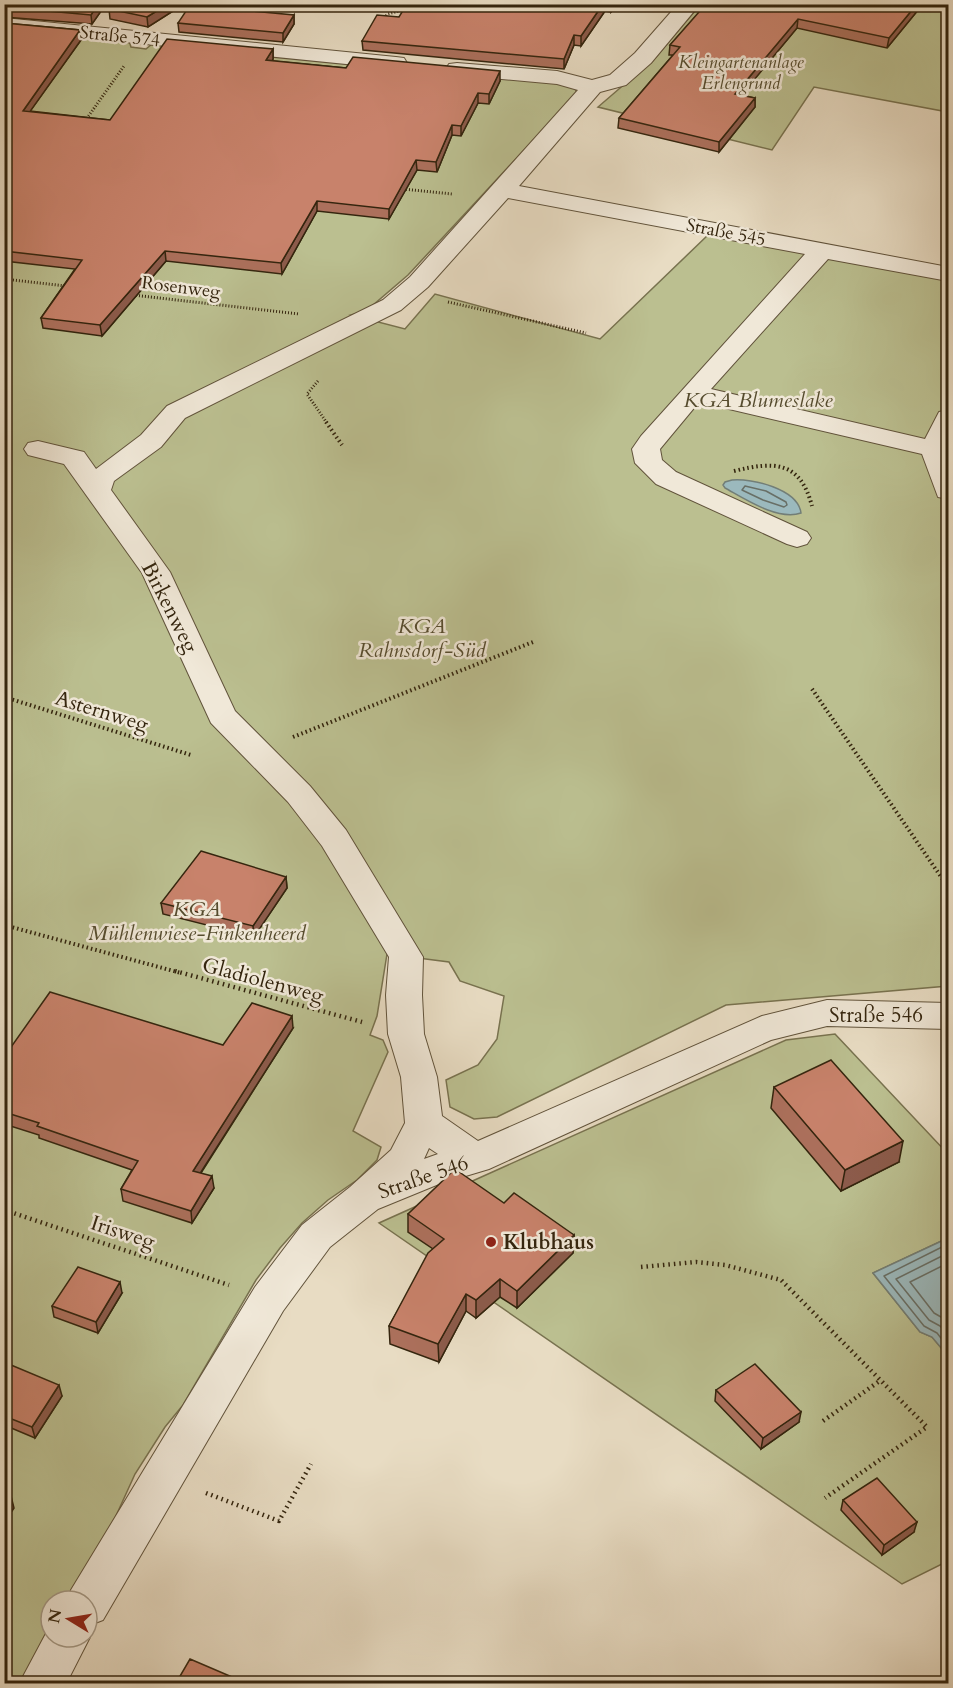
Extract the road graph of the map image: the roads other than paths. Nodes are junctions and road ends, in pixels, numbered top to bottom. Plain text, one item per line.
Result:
1 (690, 4) edge
2 (4, 24) edge
3 (413, 65) edge
4 (436, 67) edge
5 (592, 87) junction
6 (503, 190) junction
7 (820, 250) junction
8 (948, 274) edge
9 (694, 393) junction
10 (948, 418) edge
11 (38, 449) dead end
12 (941, 449) edge
13 (96, 490) junction
14 (948, 491) edge
15 (797, 538) dead end
16 (948, 1016) edge
17 (424, 1123) junction
18 (476, 1158) junction
19 (364, 1198) junction
20 (97, 1589) edge
21 (61, 1649) edge
22 (41, 1683) edge

1 - 5 street
2 - 3 street, Straße 574
4 - 5 street
5 - 6 street
6 - 7 street, Straße 545
6 - 13 street
7 - 8 street, Straße 545
7 - 9 street
9 - 12 street
9 - 15 street
10 - 12 street
11 - 13 street, Birkenweg
12 - 14 street
13 - 17 street, Birkenweg
16 - 18 street, Straße 546
17 - 18 street
17 - 19 street
18 - 19 street, Straße 546
19 - 20 street, Straße 546
21 - 22 street

